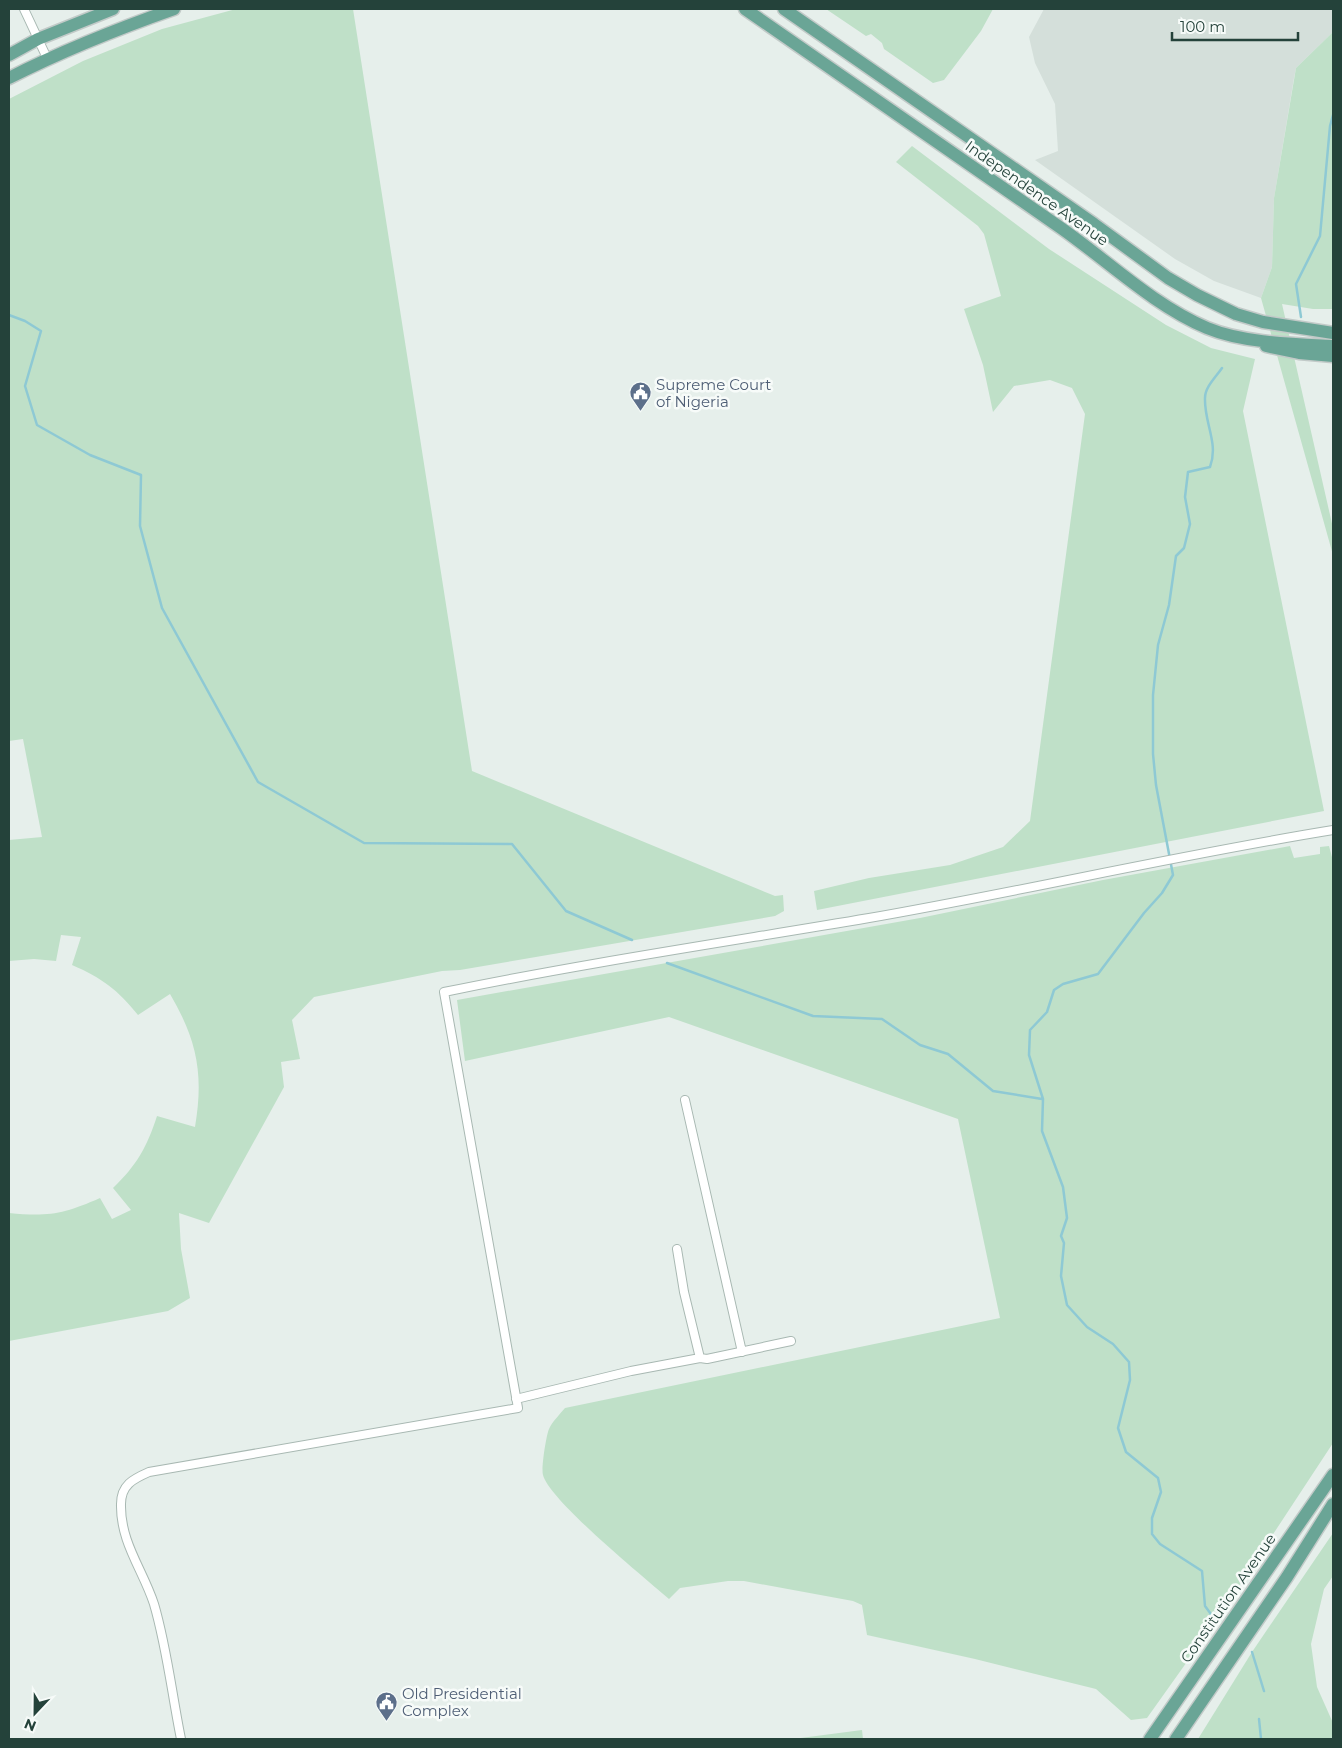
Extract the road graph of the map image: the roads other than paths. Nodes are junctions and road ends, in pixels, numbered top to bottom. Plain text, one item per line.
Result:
1 (24, 9) edge
2 (113, 9) edge
3 (174, 9) edge
4 (745, 9) edge
5 (784, 9) edge
6 (38, 39) junction
7 (9, 55) edge
8 (46, 58) junction
9 (9, 78) edge
10 (1236, 314) junction
11 (1333, 324) edge
12 (1333, 332) edge
13 (1240, 338) junction
14 (1333, 346) edge
15 (1333, 356) edge
16 (1333, 830) edge
17 (685, 1100) dead end
18 (677, 1249) dead end
19 (791, 1341) dead end
20 (742, 1352) junction
21 (700, 1358) junction
22 (516, 1399) junction
23 (1333, 1475) edge
24 (1333, 1504) edge
25 (1177, 1738) edge
26 (181, 1739) edge
27 (1150, 1739) edge

1 - 6 street
2 - 6 main road
3 - 8 main road
4 - 13 main road, Independence Avenue
5 - 10 main road, Independence Avenue
6 - 7 main road
6 - 8 street
8 - 9 main road
10 - 11 main road
10 - 12 main road, Independence Avenue
13 - 14 main road, Independence Avenue
13 - 15 main road
16 - 22 street
17 - 20 street
18 - 21 street
19 - 20 street
20 - 21 street
21 - 22 street
22 - 26 street
23 - 27 main road, Constitution Avenue
24 - 25 main road

